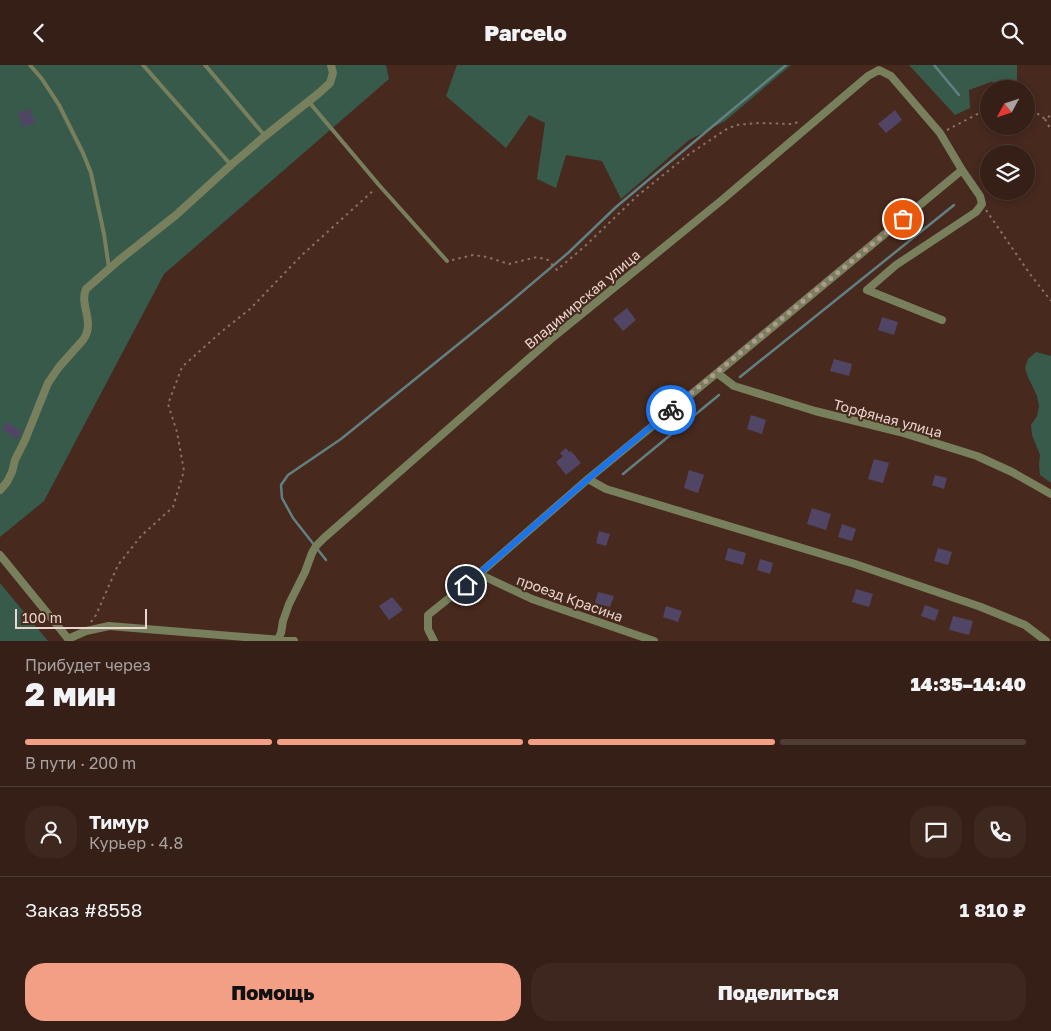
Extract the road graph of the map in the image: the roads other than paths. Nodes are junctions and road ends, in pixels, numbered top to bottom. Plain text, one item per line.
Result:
1 (30, 65) edge
2 (143, 65) edge
3 (205, 65) edge
4 (331, 65) edge
5 (308, 101) junction
6 (265, 136) junction
7 (231, 165) junction
8 (962, 170) junction
9 (446, 261) road end
10 (109, 268) junction
11 (942, 320) dead end
12 (716, 373) junction
13 (588, 479) junction
14 (0, 490) edge
15 (1051, 494) edge
16 (0, 555) edge
17 (479, 574) junction
18 (1051, 636) edge
19 (278, 639) junction
20 (69, 640) edge
21 (294, 641) edge
22 (434, 641) edge
23 (654, 641) edge
24 (1047, 641) edge

1 - 10 lane
2 - 7 lane
3 - 6 lane
4 - 5 street
5 - 6 street
5 - 9 lane
6 - 7 street
7 - 10 street
8 - 11 street
8 - 12 street
8 - 19 street, Владимирская улица
10 - 14 street
12 - 13 street
12 - 15 street, Торфяная улица
13 - 17 street
13 - 24 street
16 - 20 street
17 - 22 street
17 - 23 street, проезд Красина
18 - 24 street
19 - 20 street
19 - 21 street

